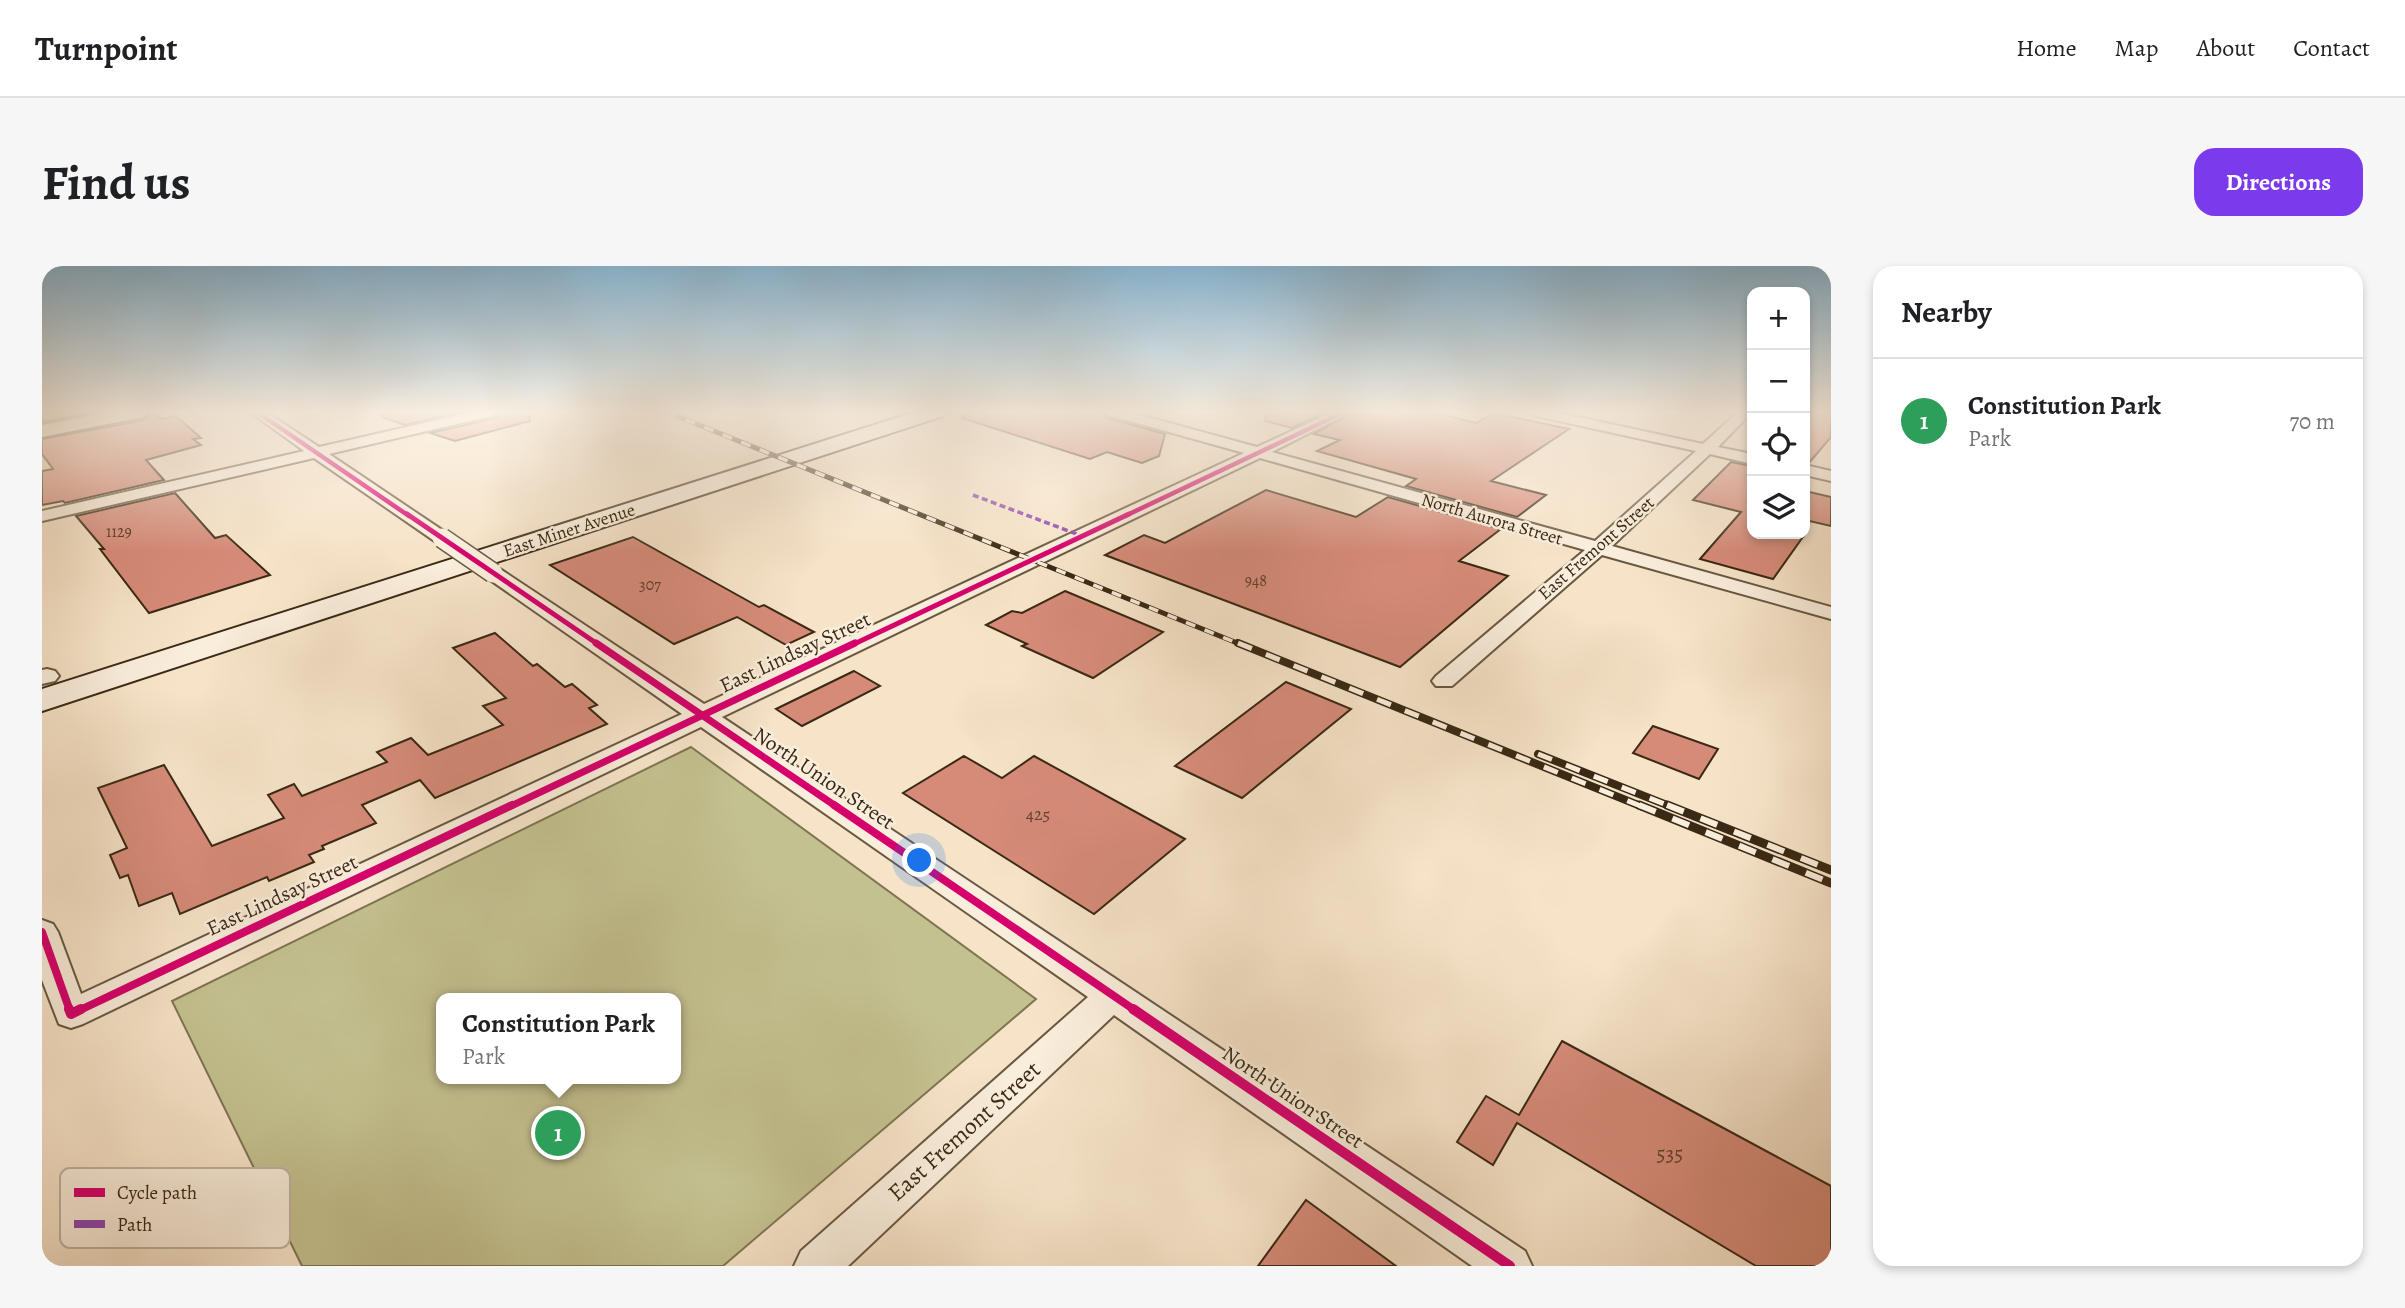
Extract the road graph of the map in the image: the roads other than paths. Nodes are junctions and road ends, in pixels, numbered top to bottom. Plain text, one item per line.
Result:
1 (288, 459) edge
2 (327, 459) edge
3 (753, 459) edge
4 (785, 459) edge
5 (1245, 459) edge
6 (1277, 459) edge
7 (1695, 459) edge
8 (1810, 471) edge
9 (1831, 476) edge
10 (42, 516) edge
11 (1598, 548) junction
12 (493, 573) joint
13 (1831, 613) edge
14 (1444, 681) dead end
15 (45, 688) edge
16 (701, 716) junction
17 (42, 932) edge
18 (1113, 995) junction
19 (816, 1266) edge
20 (1510, 1266) edge

1 - 10 street
2 - 12 street, North Union Street, bridge
3 - 15 main road, East Miner Avenue
4 - 15 main road, East Miner Avenue
5 - 16 street, East Lindsay Street
6 - 11 street, North Aurora Street
7 - 11 street, East Fremont Street
8 - 9 street
11 - 13 street, North Aurora Street
11 - 14 street, East Fremont Street
12 - 16 street, North Union Street
16 - 17 street, East Lindsay Street
16 - 18 street, North Union Street
18 - 19 street, East Fremont Street
18 - 20 street, North Union Street

